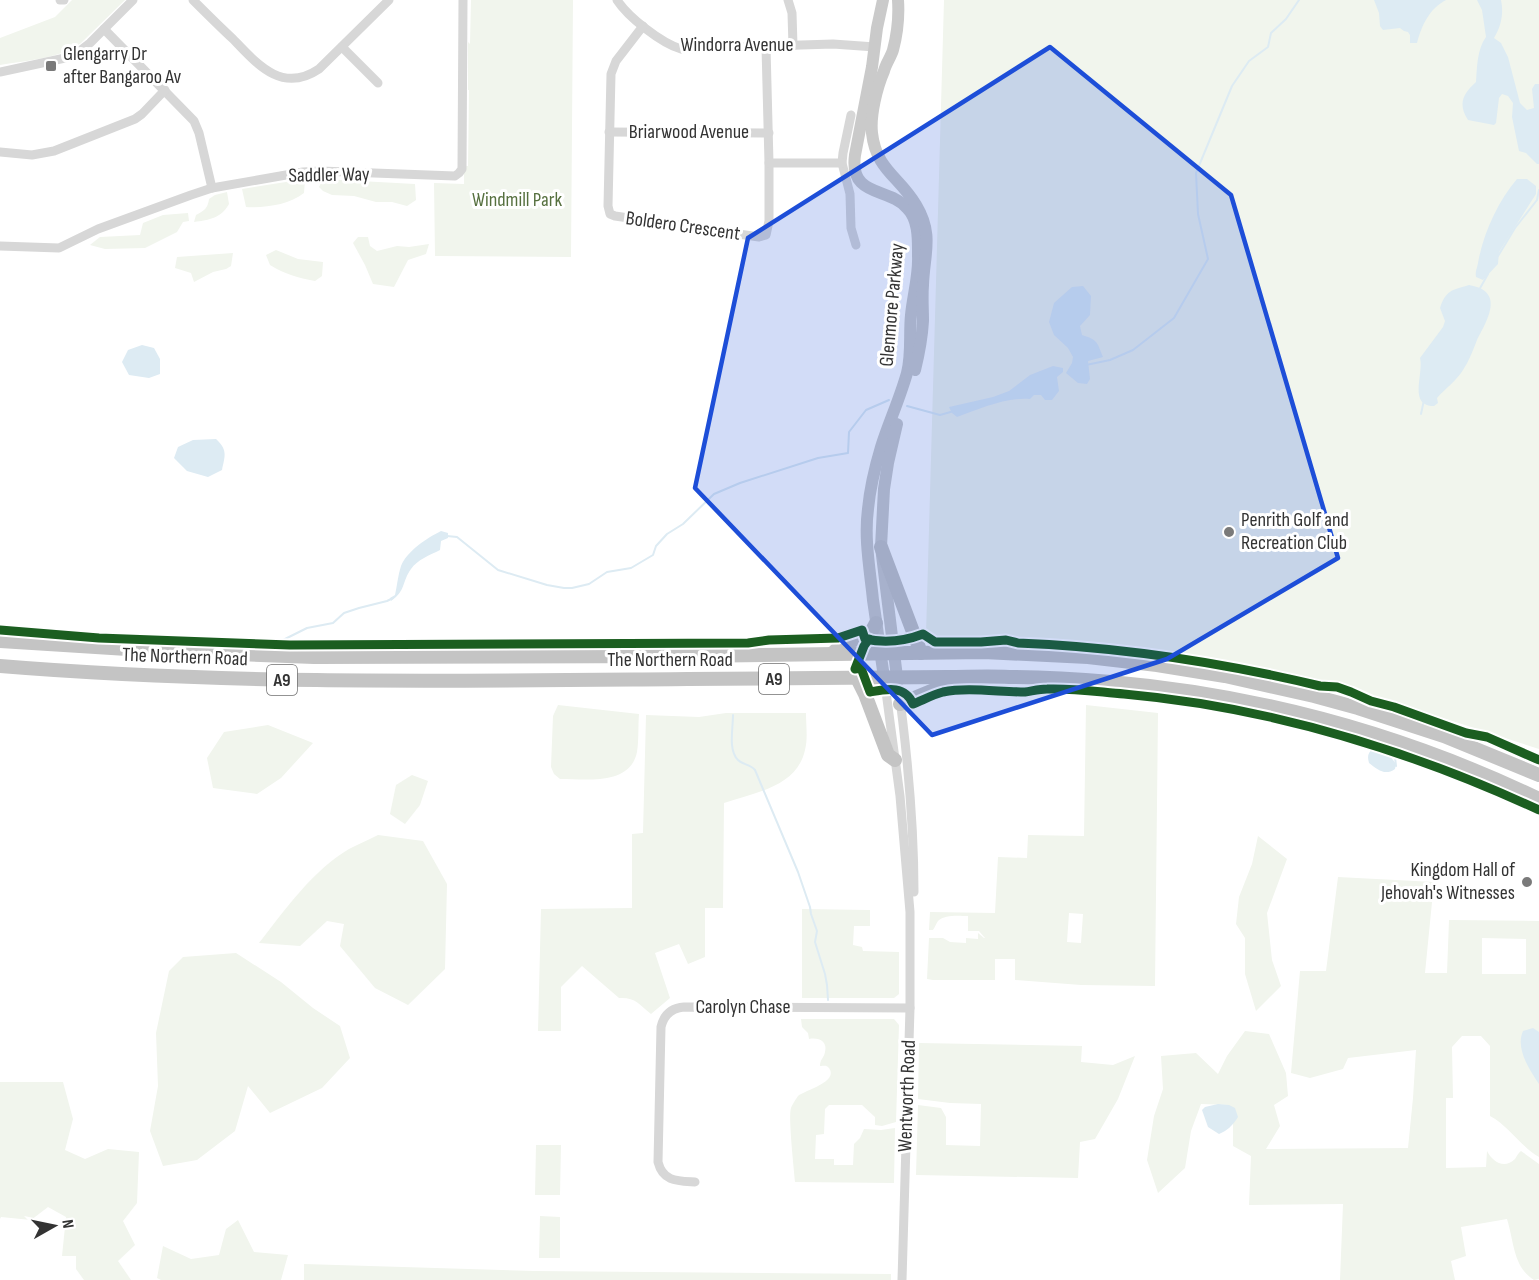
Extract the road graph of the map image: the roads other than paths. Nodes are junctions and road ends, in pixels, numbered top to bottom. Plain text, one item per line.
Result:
1 (133, 0) edge
2 (193, 0) edge
3 (389, 0) edge
4 (463, 0) edge
5 (616, 0) edge
6 (788, 0) edge
7 (883, 0) edge
8 (898, 0) edge
9 (643, 26) junction
10 (104, 29) junction
11 (792, 46) junction
12 (342, 47) junction
13 (766, 47) junction
14 (875, 47) junction
15 (0, 72) edge
16 (378, 83) dead end
17 (165, 90) junction
18 (872, 94) junction
19 (851, 115) dead end
20 (609, 132) junction
21 (769, 133) junction
22 (0, 152) edge
23 (769, 163) junction
24 (842, 164) junction
25 (212, 188) junction
26 (856, 244) dead end
27 (0, 246) edge
28 (904, 393) junction
29 (896, 414) junction
30 (881, 547) junction
31 (876, 623) junction
32 (0, 641) edge
33 (921, 653) junction
34 (831, 654) junction
35 (887, 654) junction
36 (0, 666) edge
37 (890, 677) junction
38 (952, 677) junction
39 (857, 678) junction
40 (900, 704) junction
41 (895, 760) junction
42 (1539, 775) edge
43 (1539, 799) edge
44 (910, 912) junction
45 (910, 1008) junction
46 (695, 1182) dead end
47 (902, 1280) edge

1 - 10 street
2 - 12 street
3 - 12 street
4 - 25 street, Saddler Way
5 - 9 street, Windorra Avenue
6 - 11 street
7 - 14 main road, Glenmore Parkway
8 - 18 main road, Glenmore Parkway
9 - 13 street, Windorra Avenue
9 - 20 street, Boldero Crescent
10 - 15 street
10 - 17 street
11 - 13 street, Windorra Avenue
11 - 14 street, Windorra Avenue
12 - 16 street
13 - 21 street, Boldero Crescent
14 - 18 main road, Glenmore Parkway
17 - 22 street
17 - 25 street
18 - 28 main road, Glenmore Parkway
18 - 28 main road, Glenmore Parkway
19 - 24 street
20 - 21 street, Briarwood Avenue
20 - 23 street, Boldero Crescent
21 - 23 street, Boldero Crescent
23 - 24 street
24 - 26 street
25 - 27 street, Saddler Way
28 - 29 main road, Glenmore Parkway
29 - 30 main road, Glenmore Parkway
29 - 31 main road, Glenmore Parkway
30 - 33 highway
30 - 35 main road, Glenmore Parkway
31 - 34 highway
31 - 35 main road, Glenmore Parkway
32 - 34 highway, The Northern Road / A9
33 - 35 highway, The Northern Road / A9
33 - 42 highway, The Northern Road / A9
34 - 35 highway, The Northern Road / A9
35 - 37 main road, Glenmore Parkway
36 - 39 highway, The Northern Road / A9
37 - 38 highway, The Northern Road / A9
37 - 39 highway, The Northern Road / A9
37 - 40 street, Wentworth Road
37 - 41 street, Wentworth Road
38 - 40 highway
38 - 43 highway, The Northern Road / A9
39 - 41 highway
40 - 44 street, Wentworth Road
41 - 44 street, Wentworth Road
44 - 45 street, Wentworth Road
45 - 46 street, Carolyn Chase
45 - 47 street, Wentworth Road

